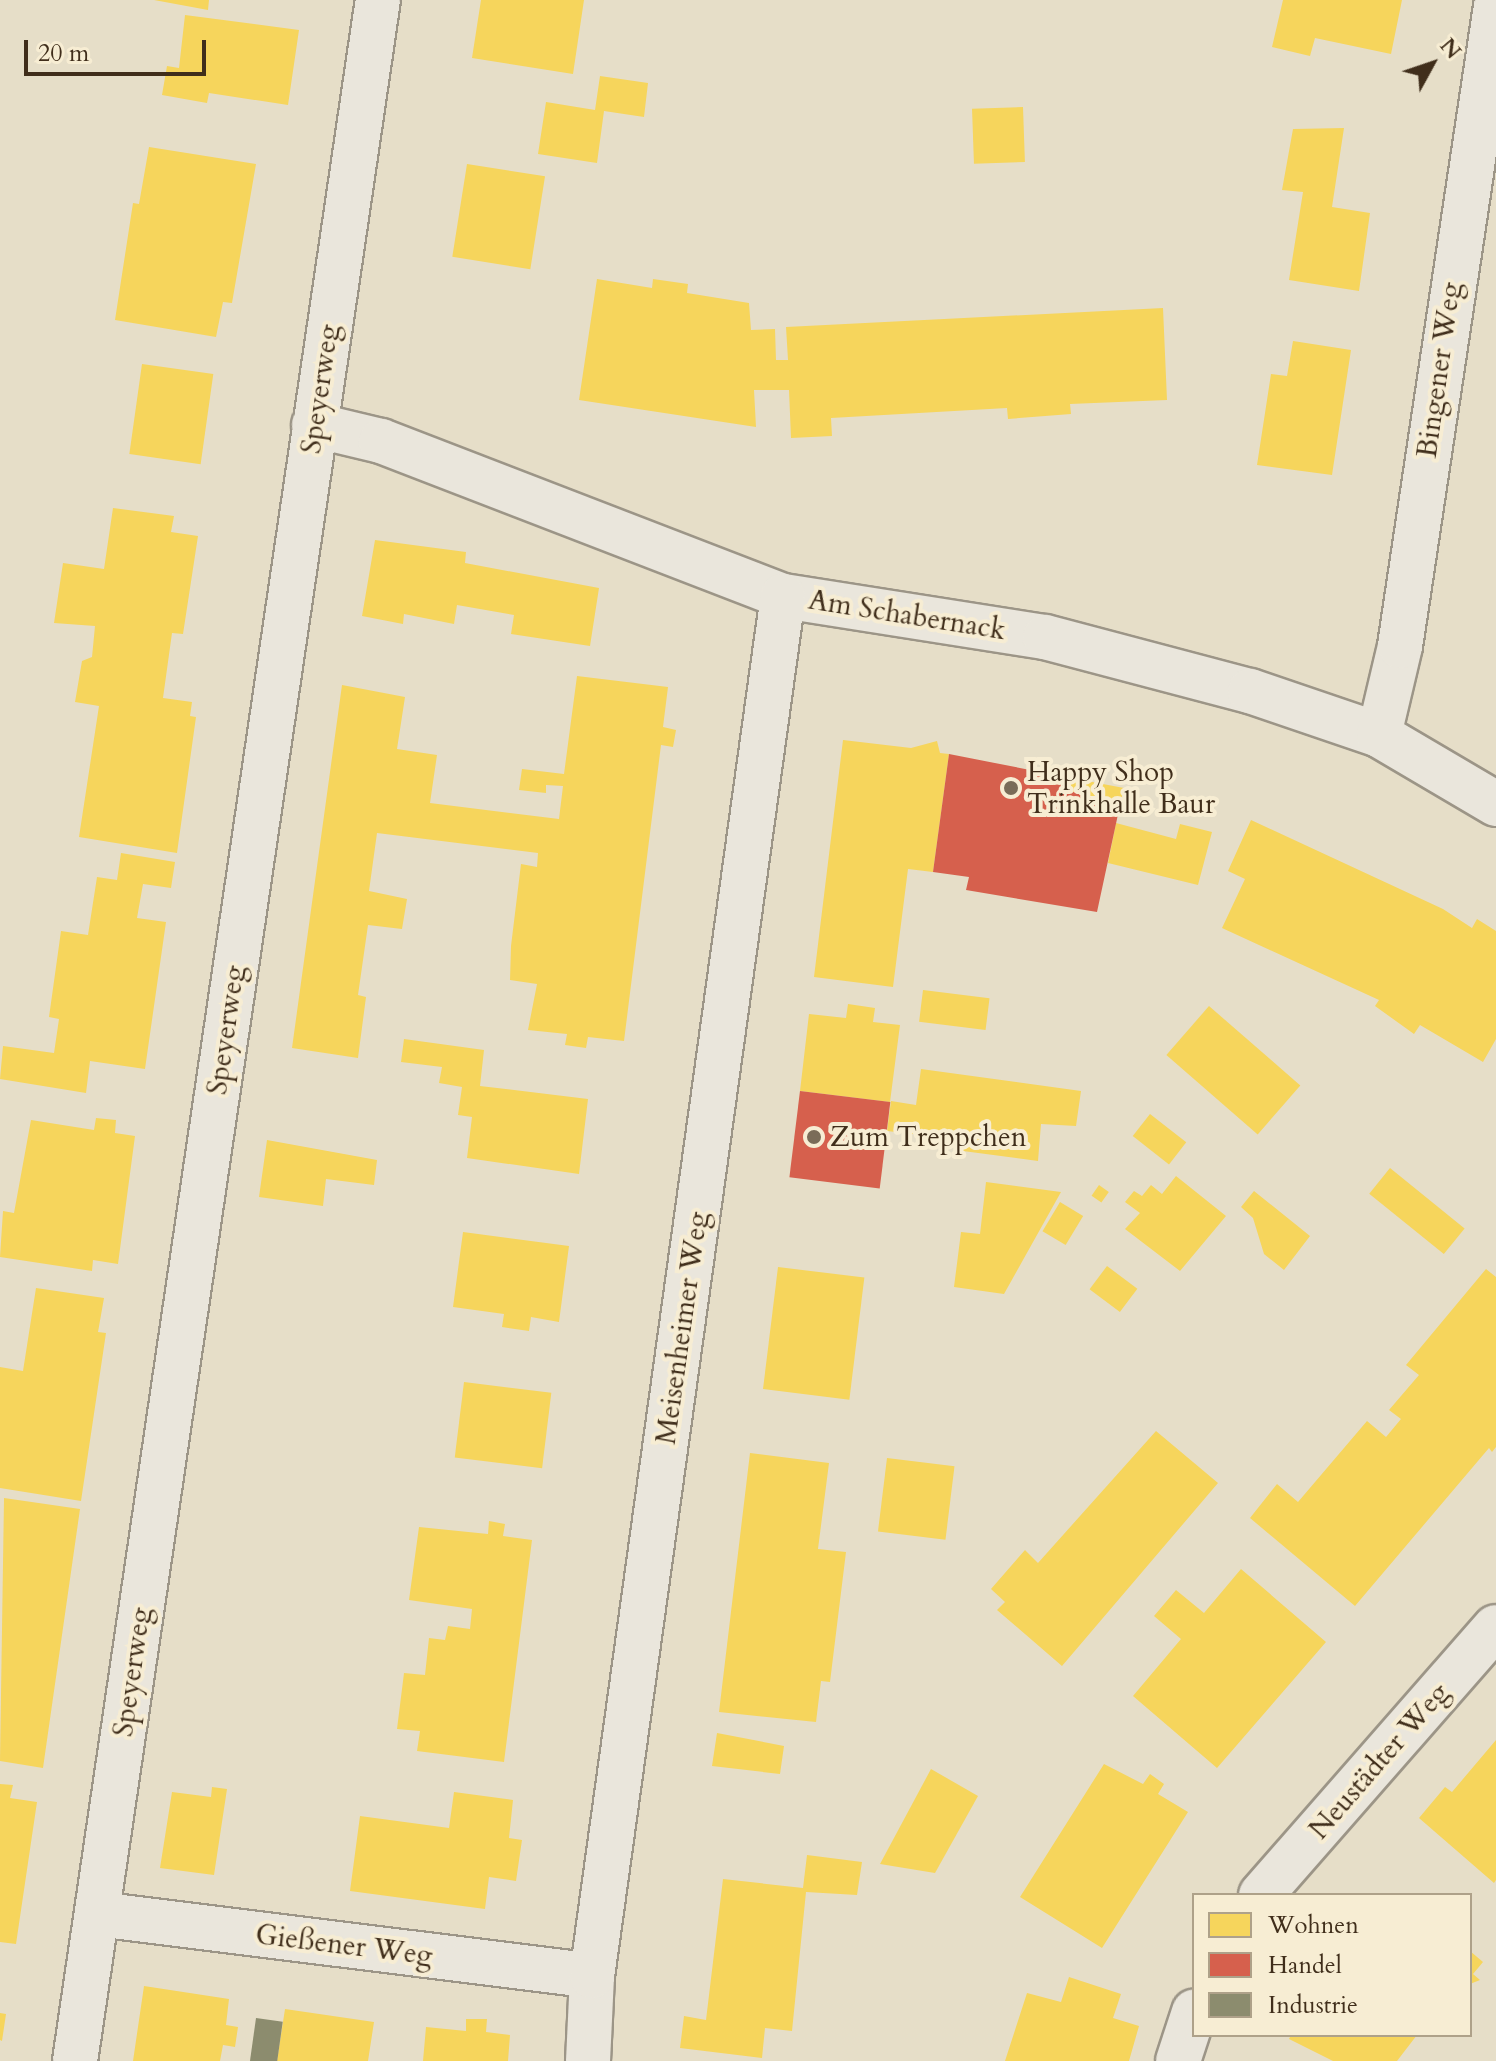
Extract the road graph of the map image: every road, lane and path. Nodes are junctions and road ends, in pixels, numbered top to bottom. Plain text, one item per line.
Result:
1 (378, 0) edge
2 (1496, 6) edge
3 (314, 425) junction
4 (783, 596) junction
5 (1379, 735) junction
6 (1496, 804) edge
7 (1496, 1627) edge
8 (1263, 1893) edge
9 (97, 1914) junction
10 (592, 1976) junction
11 (1192, 2018) edge
12 (75, 2061) edge
13 (588, 2061) edge
14 (1178, 2061) edge

1 - 3 street, Speyerweg
2 - 5 street, Bingener Weg
3 - 4 street, Am Schabernack
3 - 9 street, Speyerweg
4 - 5 street, Am Schabernack
4 - 10 street, Meisenheimer Weg
5 - 6 street, Am Schabernack
7 - 8 street, Neustädter Weg
9 - 10 street, Gießener Weg
9 - 12 street, Speyerweg
10 - 13 street, Meisenheimer Weg
11 - 14 street

